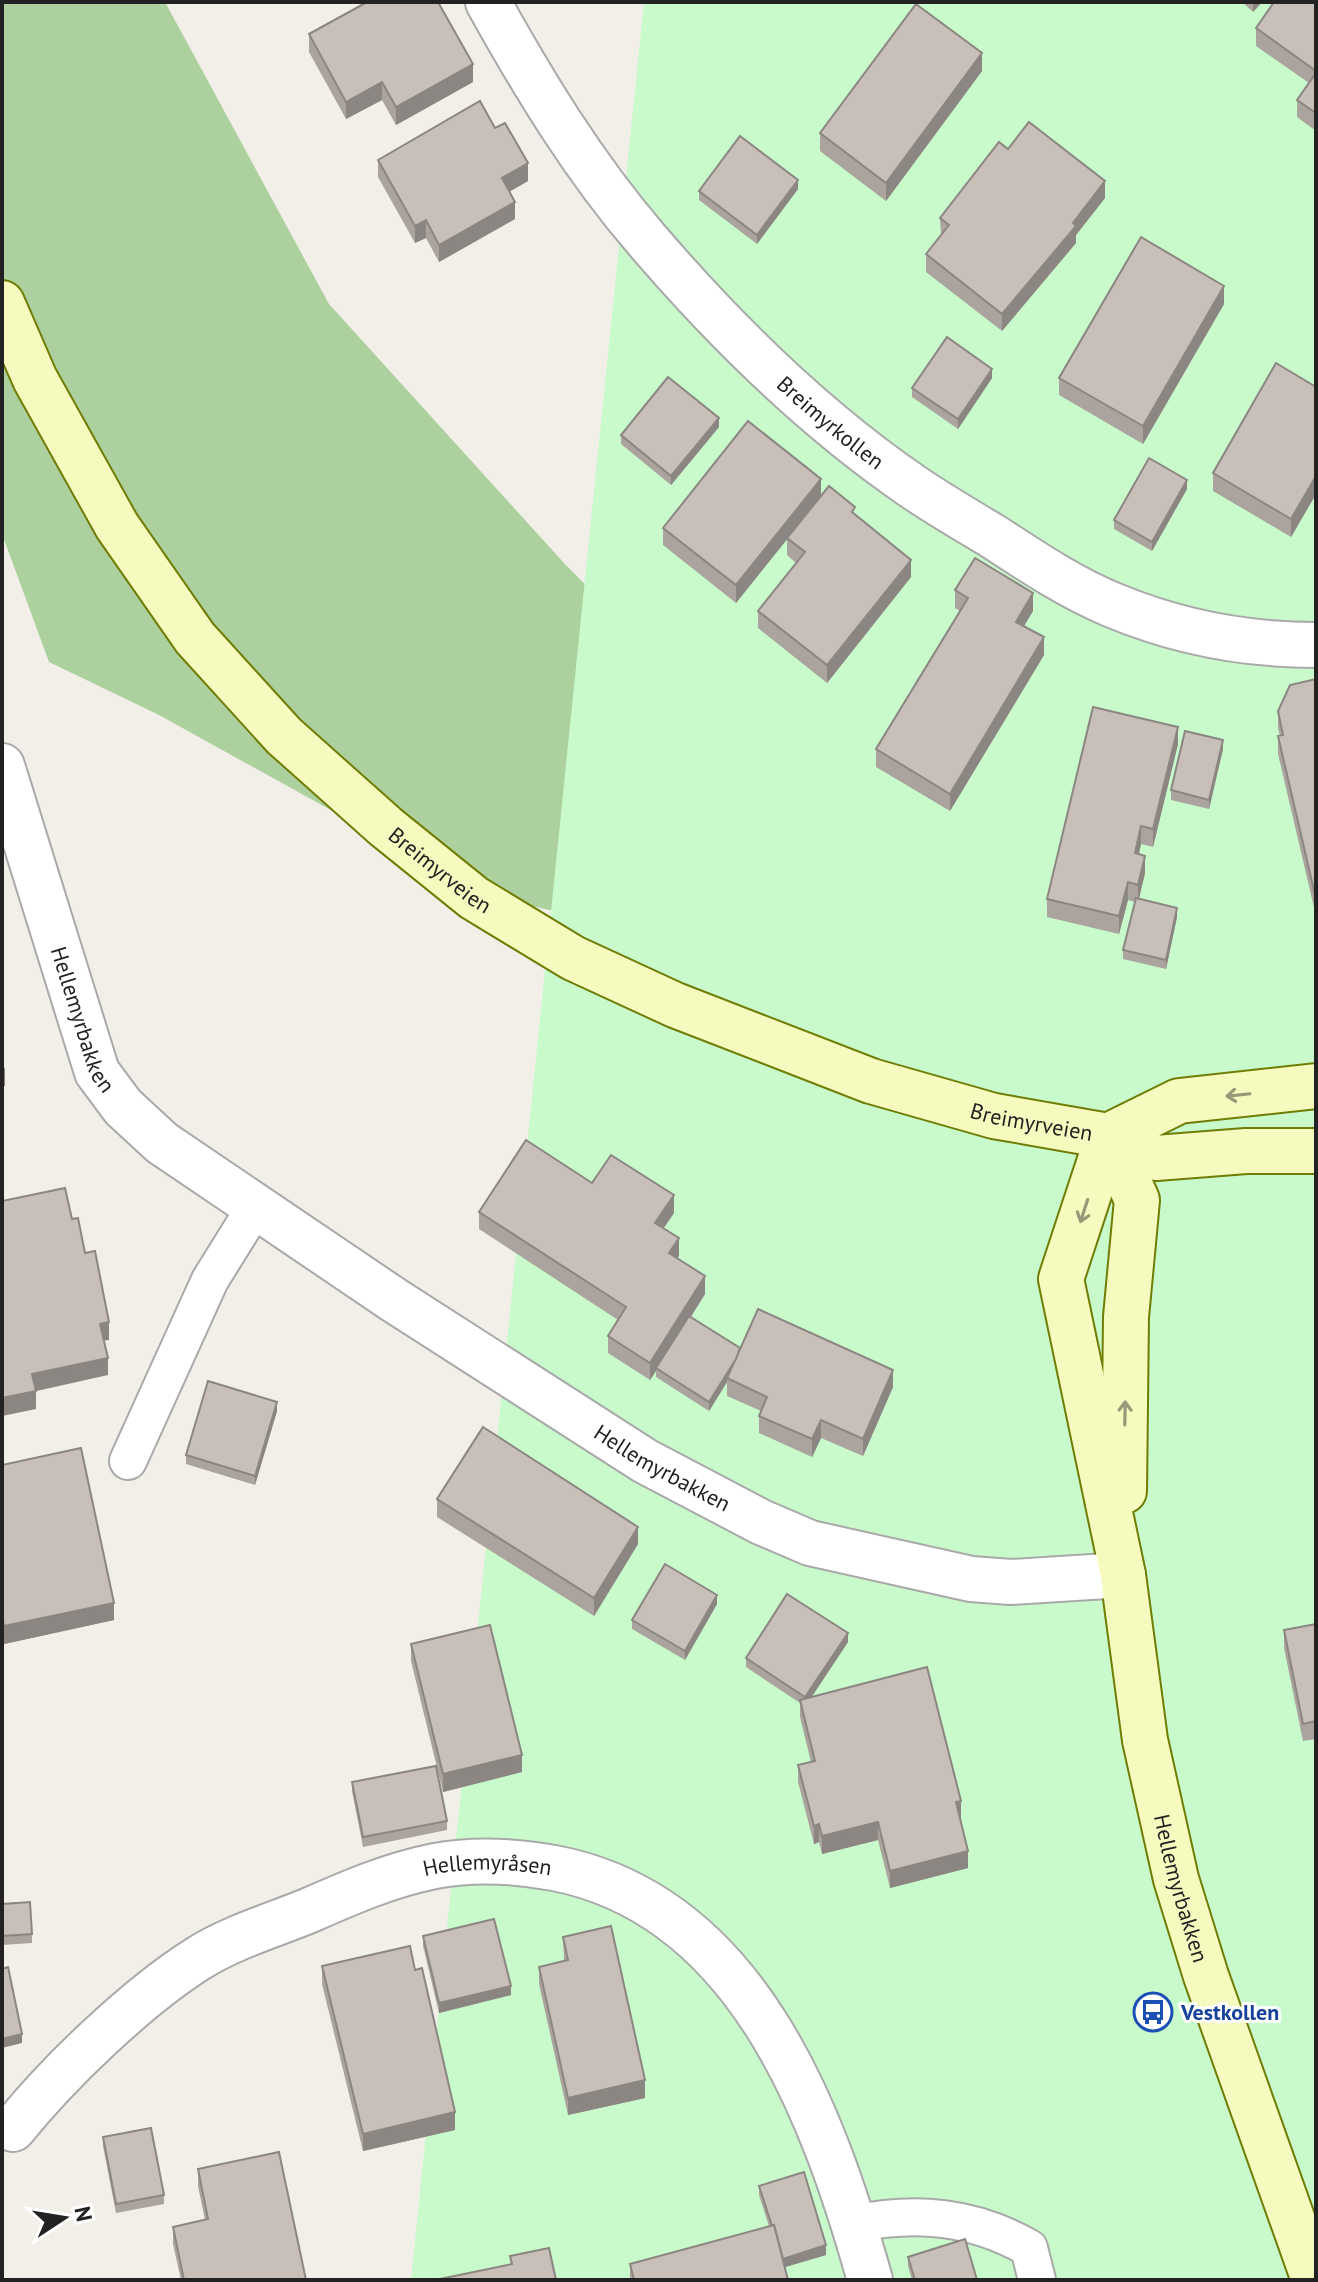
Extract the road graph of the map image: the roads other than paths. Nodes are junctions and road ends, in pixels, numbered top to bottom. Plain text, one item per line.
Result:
1 (488, 2) edge
2 (2, 303) edge
3 (1316, 645) edge
4 (2, 766) edge
5 (1316, 1086) edge
6 (1108, 1136) junction
7 (1316, 1151) edge
8 (256, 1206) junction
9 (128, 1461) dead end
10 (1123, 1575) junction
11 (13, 2129) dead end
12 (854, 2224) junction
13 (870, 2280) edge
14 (1037, 2280) edge
15 (1314, 2280) edge

1 - 3 street, Breimyrkollen
2 - 6 street, Breimyrveien
4 - 8 street, Hellemyrbakken
5 -> 6 street, Breimyrveien
6 - 7 street, Breimyrveien
10 -> 6 street, Hellemyrbakken
6 -> 10 street, Hellemyrbakken
8 - 9 lane
8 - 10 street, Hellemyrbakken
10 - 15 street, Hellemyrbakken
11 - 12 street, Hellemyråsen
12 - 13 street, Hellemyråsen
12 - 14 lane

